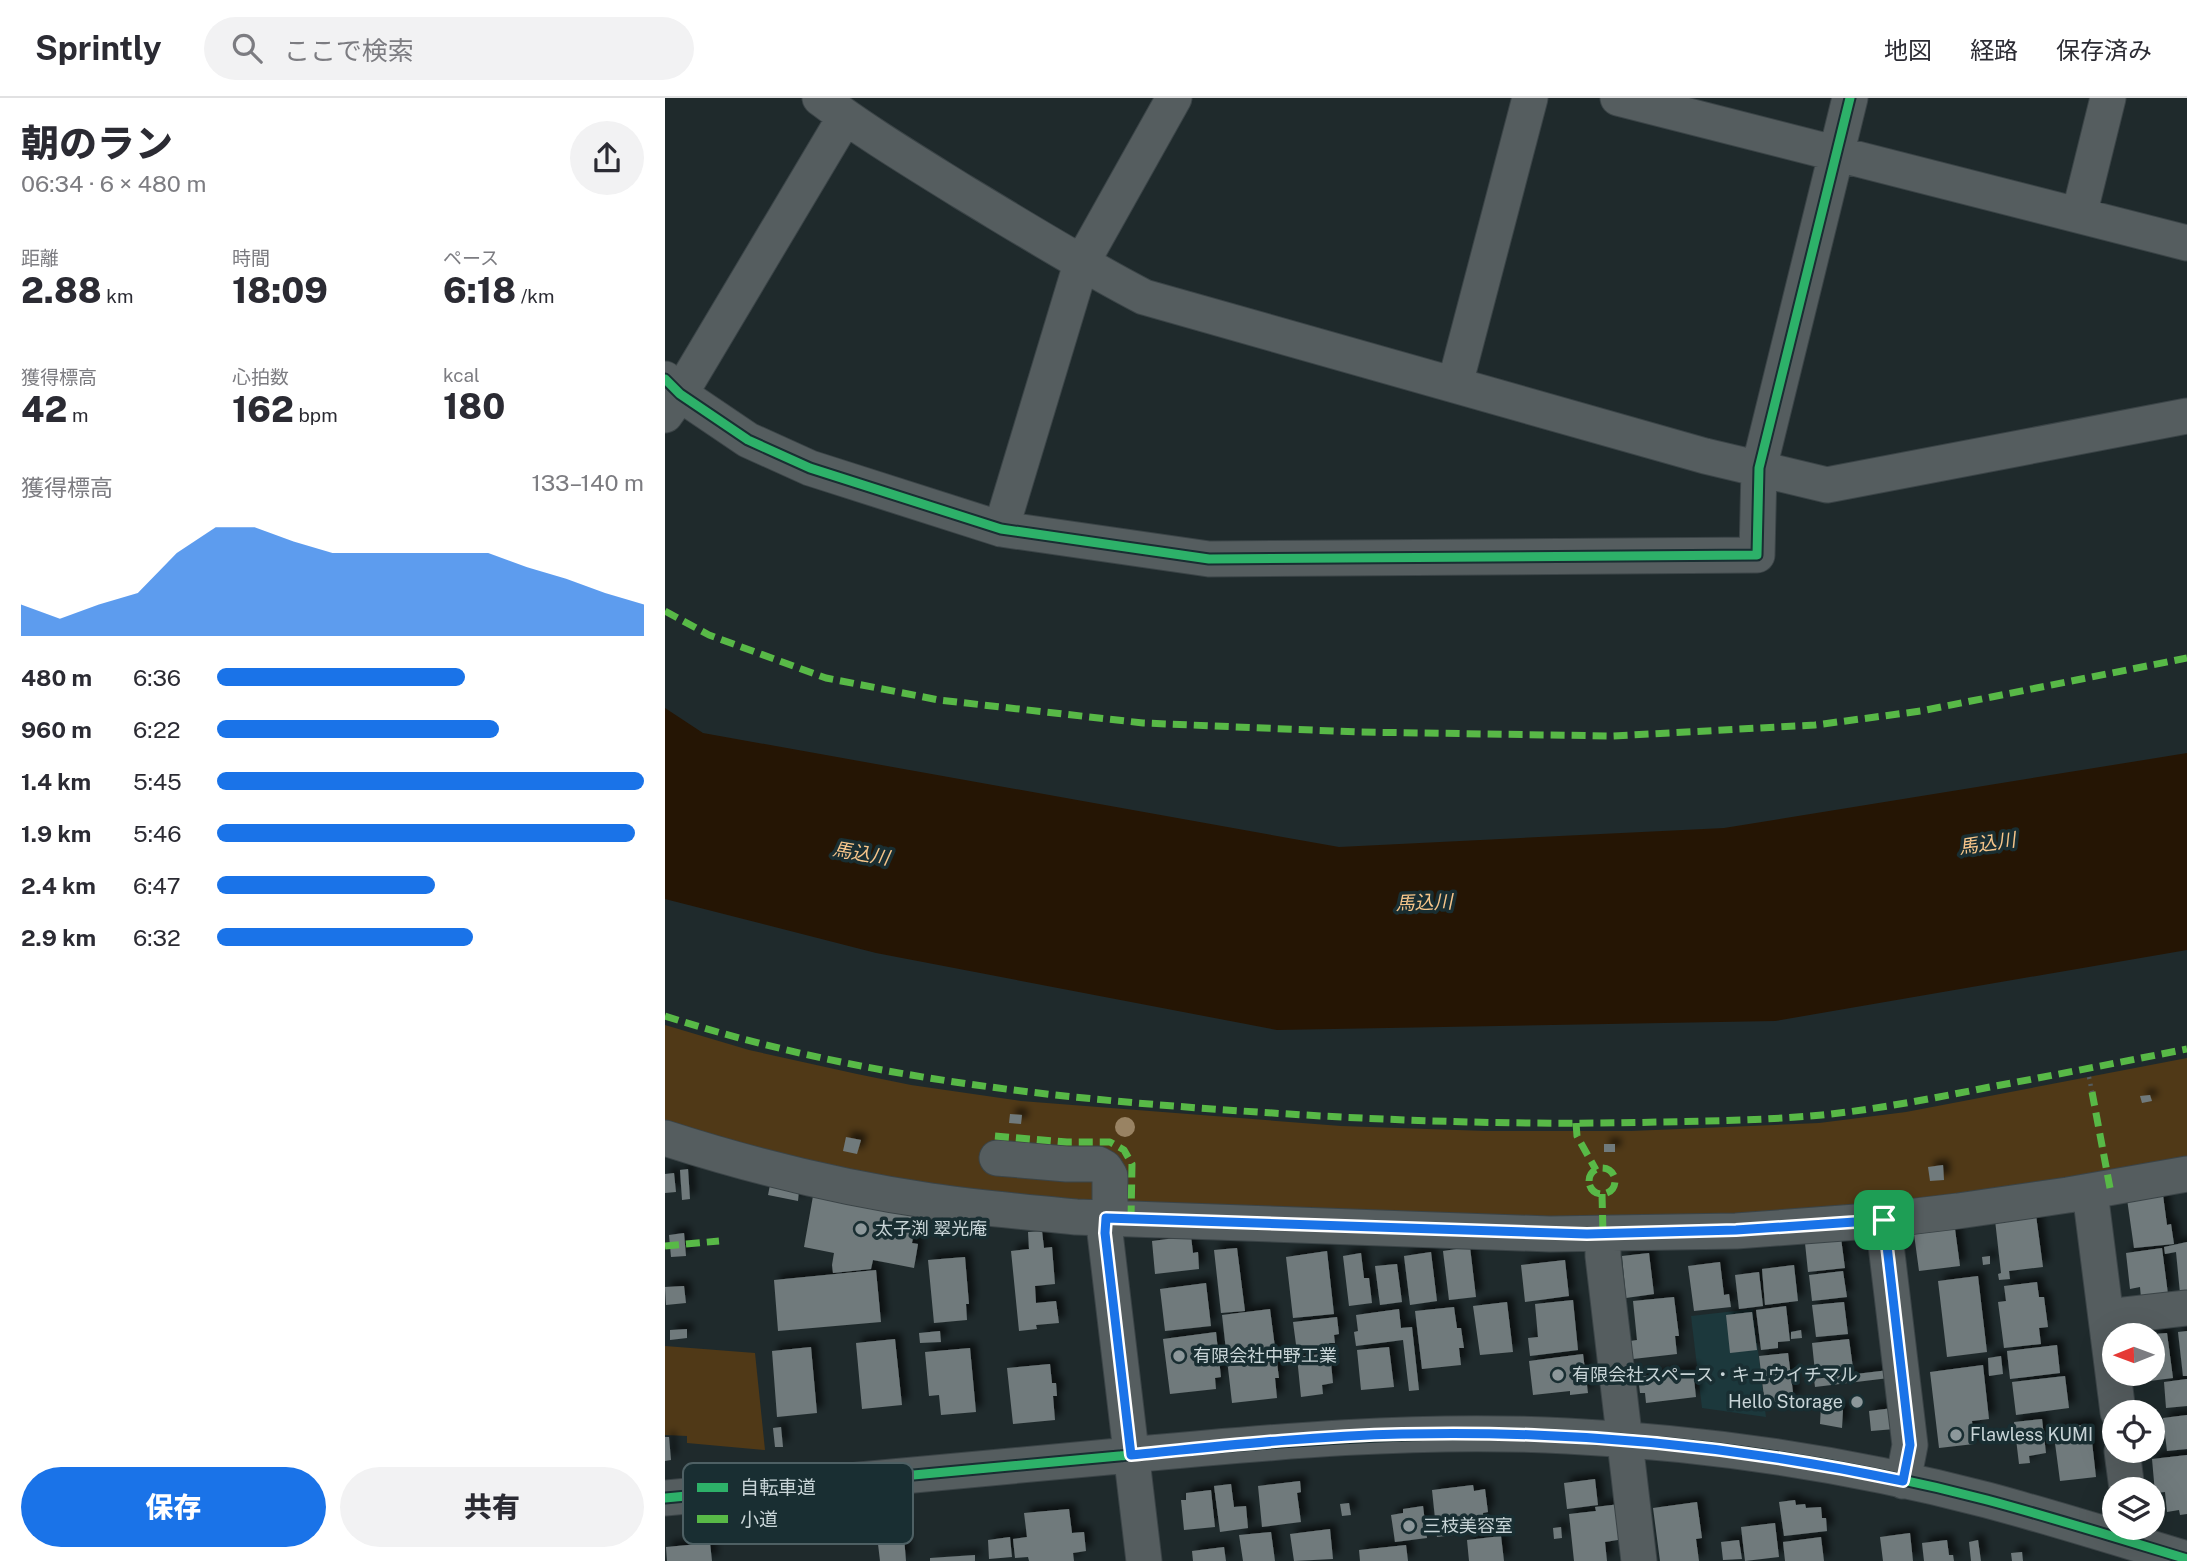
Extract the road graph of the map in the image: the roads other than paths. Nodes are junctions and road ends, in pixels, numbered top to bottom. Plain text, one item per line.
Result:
1 (1174, 98) edge
2 (1530, 98) edge
3 (1618, 98) edge
4 (1850, 98) edge
5 (2109, 98) edge
6 (832, 107) edge
7 (1837, 152) junction
8 (2079, 215) junction
9 (2187, 243) edge
10 (1081, 264) junction
11 (1455, 384) junction
12 (670, 396) edge
13 (2187, 415) edge
14 (1759, 468) junction
15 (1001, 529) junction
16 (665, 1138) edge
17 (997, 1158) dead end
18 (2187, 1174) edge
19 (2090, 1192) junction
20 (1108, 1218) junction
21 (1884, 1220) junction
22 (1603, 1234) junction
23 (2187, 1308) edge
24 (2106, 1317) junction
25 (2116, 1400) edge
26 (1624, 1440) junction
27 (1131, 1455) junction
28 (913, 1476) edge
29 (1903, 1481) junction
30 (683, 1497) edge
31 (665, 1499) edge
32 (2133, 1544) edge
33 (2187, 1559) edge
34 (1144, 1561) edge
35 (1639, 1561) edge

1 - 10 street
2 - 11 street
3 - 7 street
4 - 7 street
5 - 8 street
6 - 10 street
6 - 12 street
7 - 8 street
7 - 14 street
8 - 9 street
10 - 11 street
10 - 15 street
11 - 14 street
12 - 15 street
13 - 14 street
14 - 15 street
16 - 20 street
17 - 20 street
18 - 19 street
19 - 21 street
19 - 24 street
20 - 22 street
20 - 27 street
21 - 22 street
21 - 29 street
22 - 26 street
23 - 24 street
24 - 25 street
26 - 27 street
26 - 29 street
26 - 35 street
27 - 28 street
27 - 34 street
29 - 32 street
30 - 31 street
32 - 33 street

